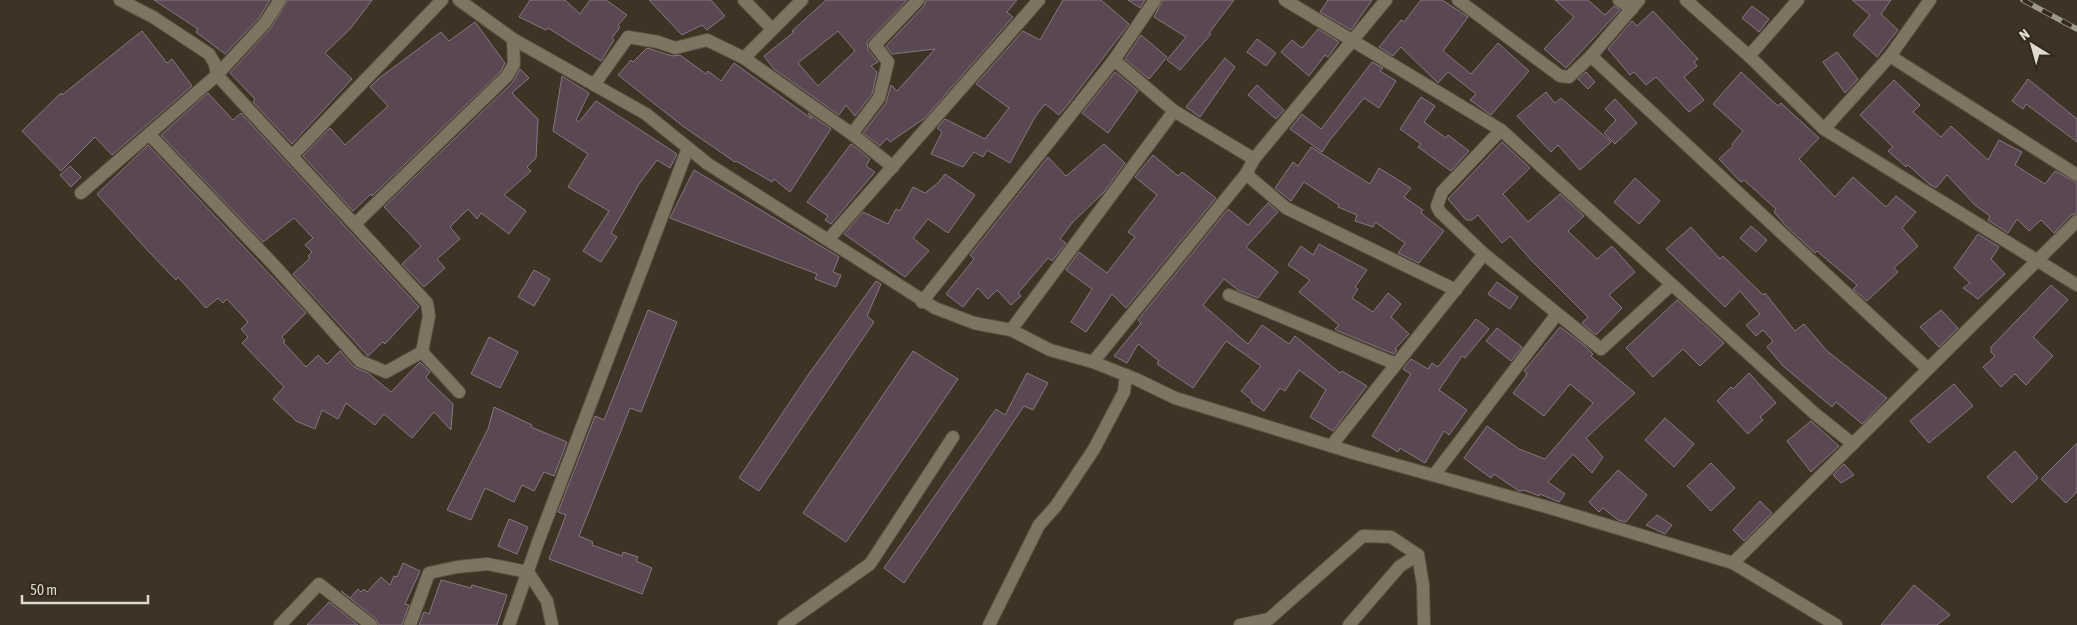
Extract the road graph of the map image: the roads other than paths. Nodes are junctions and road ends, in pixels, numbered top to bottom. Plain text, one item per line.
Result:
1 (120, 0) edge
2 (280, 0) edge
3 (442, 0) edge
4 (459, 0) edge
5 (744, 0) edge
6 (802, 0) edge
7 (918, 0) edge
8 (1039, 0) edge
9 (1156, 0) edge
10 (1286, 0) edge
11 (1386, 0) edge
12 (1458, 0) edge
13 (1619, 0) edge
14 (1686, 0) edge
15 (1798, 0) edge
16 (1930, 0) edge
17 (1635, 4) edge
18 (772, 29) junction
19 (517, 41) junction
20 (1352, 41) junction
21 (1591, 56) junction
22 (1749, 56) junction
23 (1890, 56) junction
24 (744, 58) junction
25 (1114, 60) junction
26 (217, 76) junction
27 (594, 85) junction
28 (1174, 111) junction
29 (1824, 129) junction
30 (1501, 130) junction
31 (149, 134) junction
32 (852, 134) junction
33 (688, 148) junction
34 (292, 156) junction
35 (1254, 159) junction
36 (893, 167) junction
37 (1246, 174) junction
38 (2077, 175) edge
39 (81, 193) dead end
40 (2077, 221) edge
41 (355, 224) junction
42 (828, 240) junction
43 (1484, 254) junction
44 (2037, 261) junction
45 (1671, 284) junction
46 (2077, 285) edge
47 (1456, 290) junction
48 (1229, 295) dead end
49 (922, 302) junction
50 (1557, 314) junction
51 (1011, 330) junction
52 (422, 352) junction
53 (1093, 362) junction
54 (1396, 364) junction
55 (1928, 369) junction
56 (1126, 375) junction
57 (459, 392) dead end
58 (953, 438) dead end
59 (1852, 444) junction
60 (1331, 446) junction
61 (1434, 475) junction
62 (1418, 555) junction
63 (1733, 563) junction
64 (528, 572) junction
65 (280, 625) edge
66 (371, 625) edge
67 (410, 625) edge
68 (509, 625) edge
69 (552, 625) edge
70 (784, 625) edge
71 (989, 625) edge
72 (1240, 625) edge
73 (1349, 625) edge
74 (1424, 625) edge
75 (1836, 625) edge

1 - 26 street
2 - 26 street
3 - 34 street
4 - 19 street
5 - 18 street
6 - 18 street
7 - 32 street
8 - 36 street
9 - 25 street
10 - 20 street
11 - 20 street
12 - 21 street
13 - 17 street
14 - 22 street
15 - 22 street
16 - 23 street
17 - 21 street
18 - 24 street
19 - 27 street
19 - 41 street
20 - 30 street
20 - 35 street
21 - 55 street
22 - 29 street
23 - 29 street
23 - 38 street
24 - 27 street
24 - 32 street
25 - 28 street
25 - 49 street
26 - 31 street
26 - 34 street
27 - 33 street
28 - 35 street
28 - 51 street
29 - 44 street
30 - 43 street
30 - 45 street
31 - 39 street
31 - 52 street
32 - 36 street
33 - 42 street
33 - 64 street
34 - 41 street
35 - 37 street
36 - 42 street
37 - 47 street
37 - 53 street
40 - 44 street
41 - 52 street
42 - 49 street
43 - 47 street
43 - 50 street
44 - 46 street
44 - 55 street
45 - 50 street
45 - 59 street
47 - 54 street
48 - 54 street
49 - 51 street
50 - 61 street
51 - 53 street
52 - 57 street
53 - 56 street
54 - 60 street
55 - 59 street
56 - 60 street
56 - 71 street
58 - 70 street
59 - 63 street
60 - 61 street
61 - 63 street
62 - 72 street
62 - 73 street
62 - 74 street
63 - 75 street
64 - 67 street
64 - 68 street
64 - 69 street
65 - 66 street

